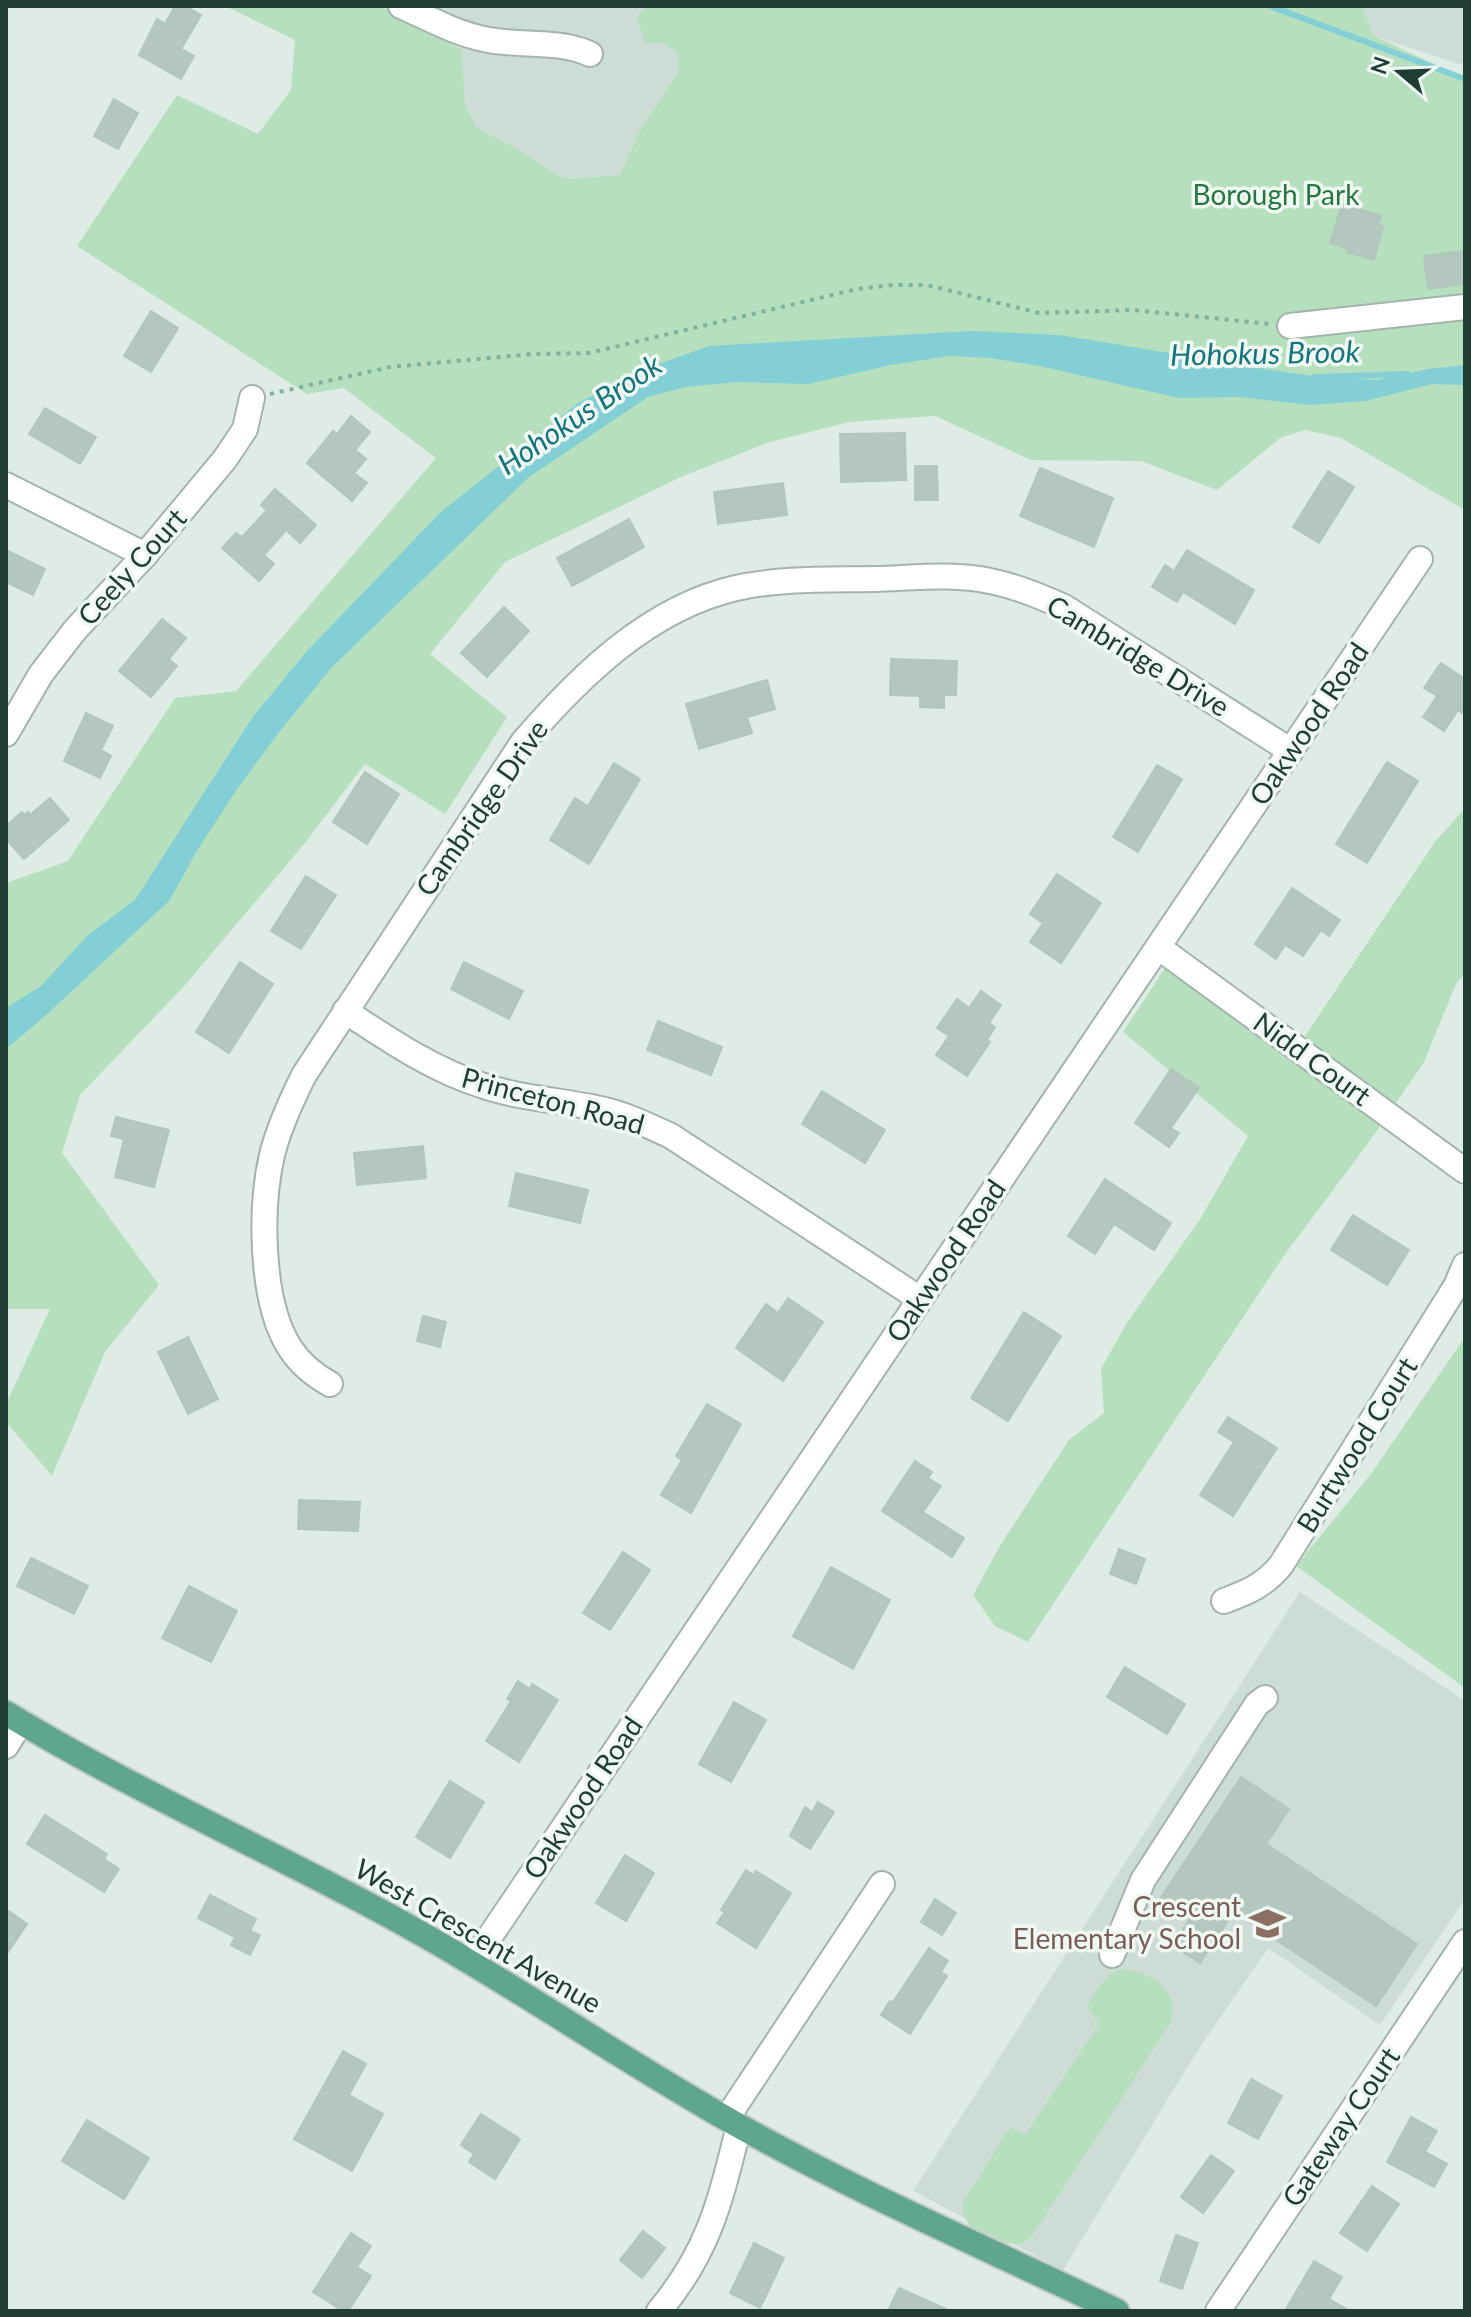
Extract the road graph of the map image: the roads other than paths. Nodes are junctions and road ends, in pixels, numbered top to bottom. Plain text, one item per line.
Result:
1 (401, 6) edge
2 (590, 54) dead end
3 (1465, 307) edge
4 (1290, 326) road end
5 (252, 398) road end
6 (6, 485) edge
7 (145, 555) junction
8 (1420, 559) dead end
9 (6, 734) edge
10 (1291, 751) junction
11 (1158, 947) junction
12 (345, 1011) junction
13 (1465, 1171) edge
14 (1465, 1265) edge
15 (920, 1299) junction
16 (330, 1384) dead end
17 (1224, 1601) dead end
18 (1265, 1698) dead end
19 (14, 1718) edge
20 (6, 1746) edge
21 (882, 1884) dead end
22 (1465, 1942) edge
23 (1112, 1955) dead end
24 (472, 1963) junction
25 (733, 2122) junction
26 (659, 2311) edge
27 (1117, 2311) edge
28 (1218, 2311) edge

1 - 2 street
3 - 4 street
5 - 7 street, Ceely Court
6 - 7 street
7 - 9 street, Ceely Court
8 - 10 street, Oakwood Road
10 - 11 street, Oakwood Road
10 - 12 street, Cambridge Drive
11 - 13 street, Nidd Court
11 - 15 street, Oakwood Road
12 - 15 street, Princeton Road
12 - 16 street, Cambridge Drive
14 - 17 street, Burtwood Court
15 - 24 street, Oakwood Road
18 - 23 street
19 - 20 street
19 - 24 main road, West Crescent Avenue
21 - 25 street
22 - 28 street, Gateway Court
24 - 25 main road, West Crescent Avenue
25 - 26 street
25 - 27 main road, West Crescent Avenue

